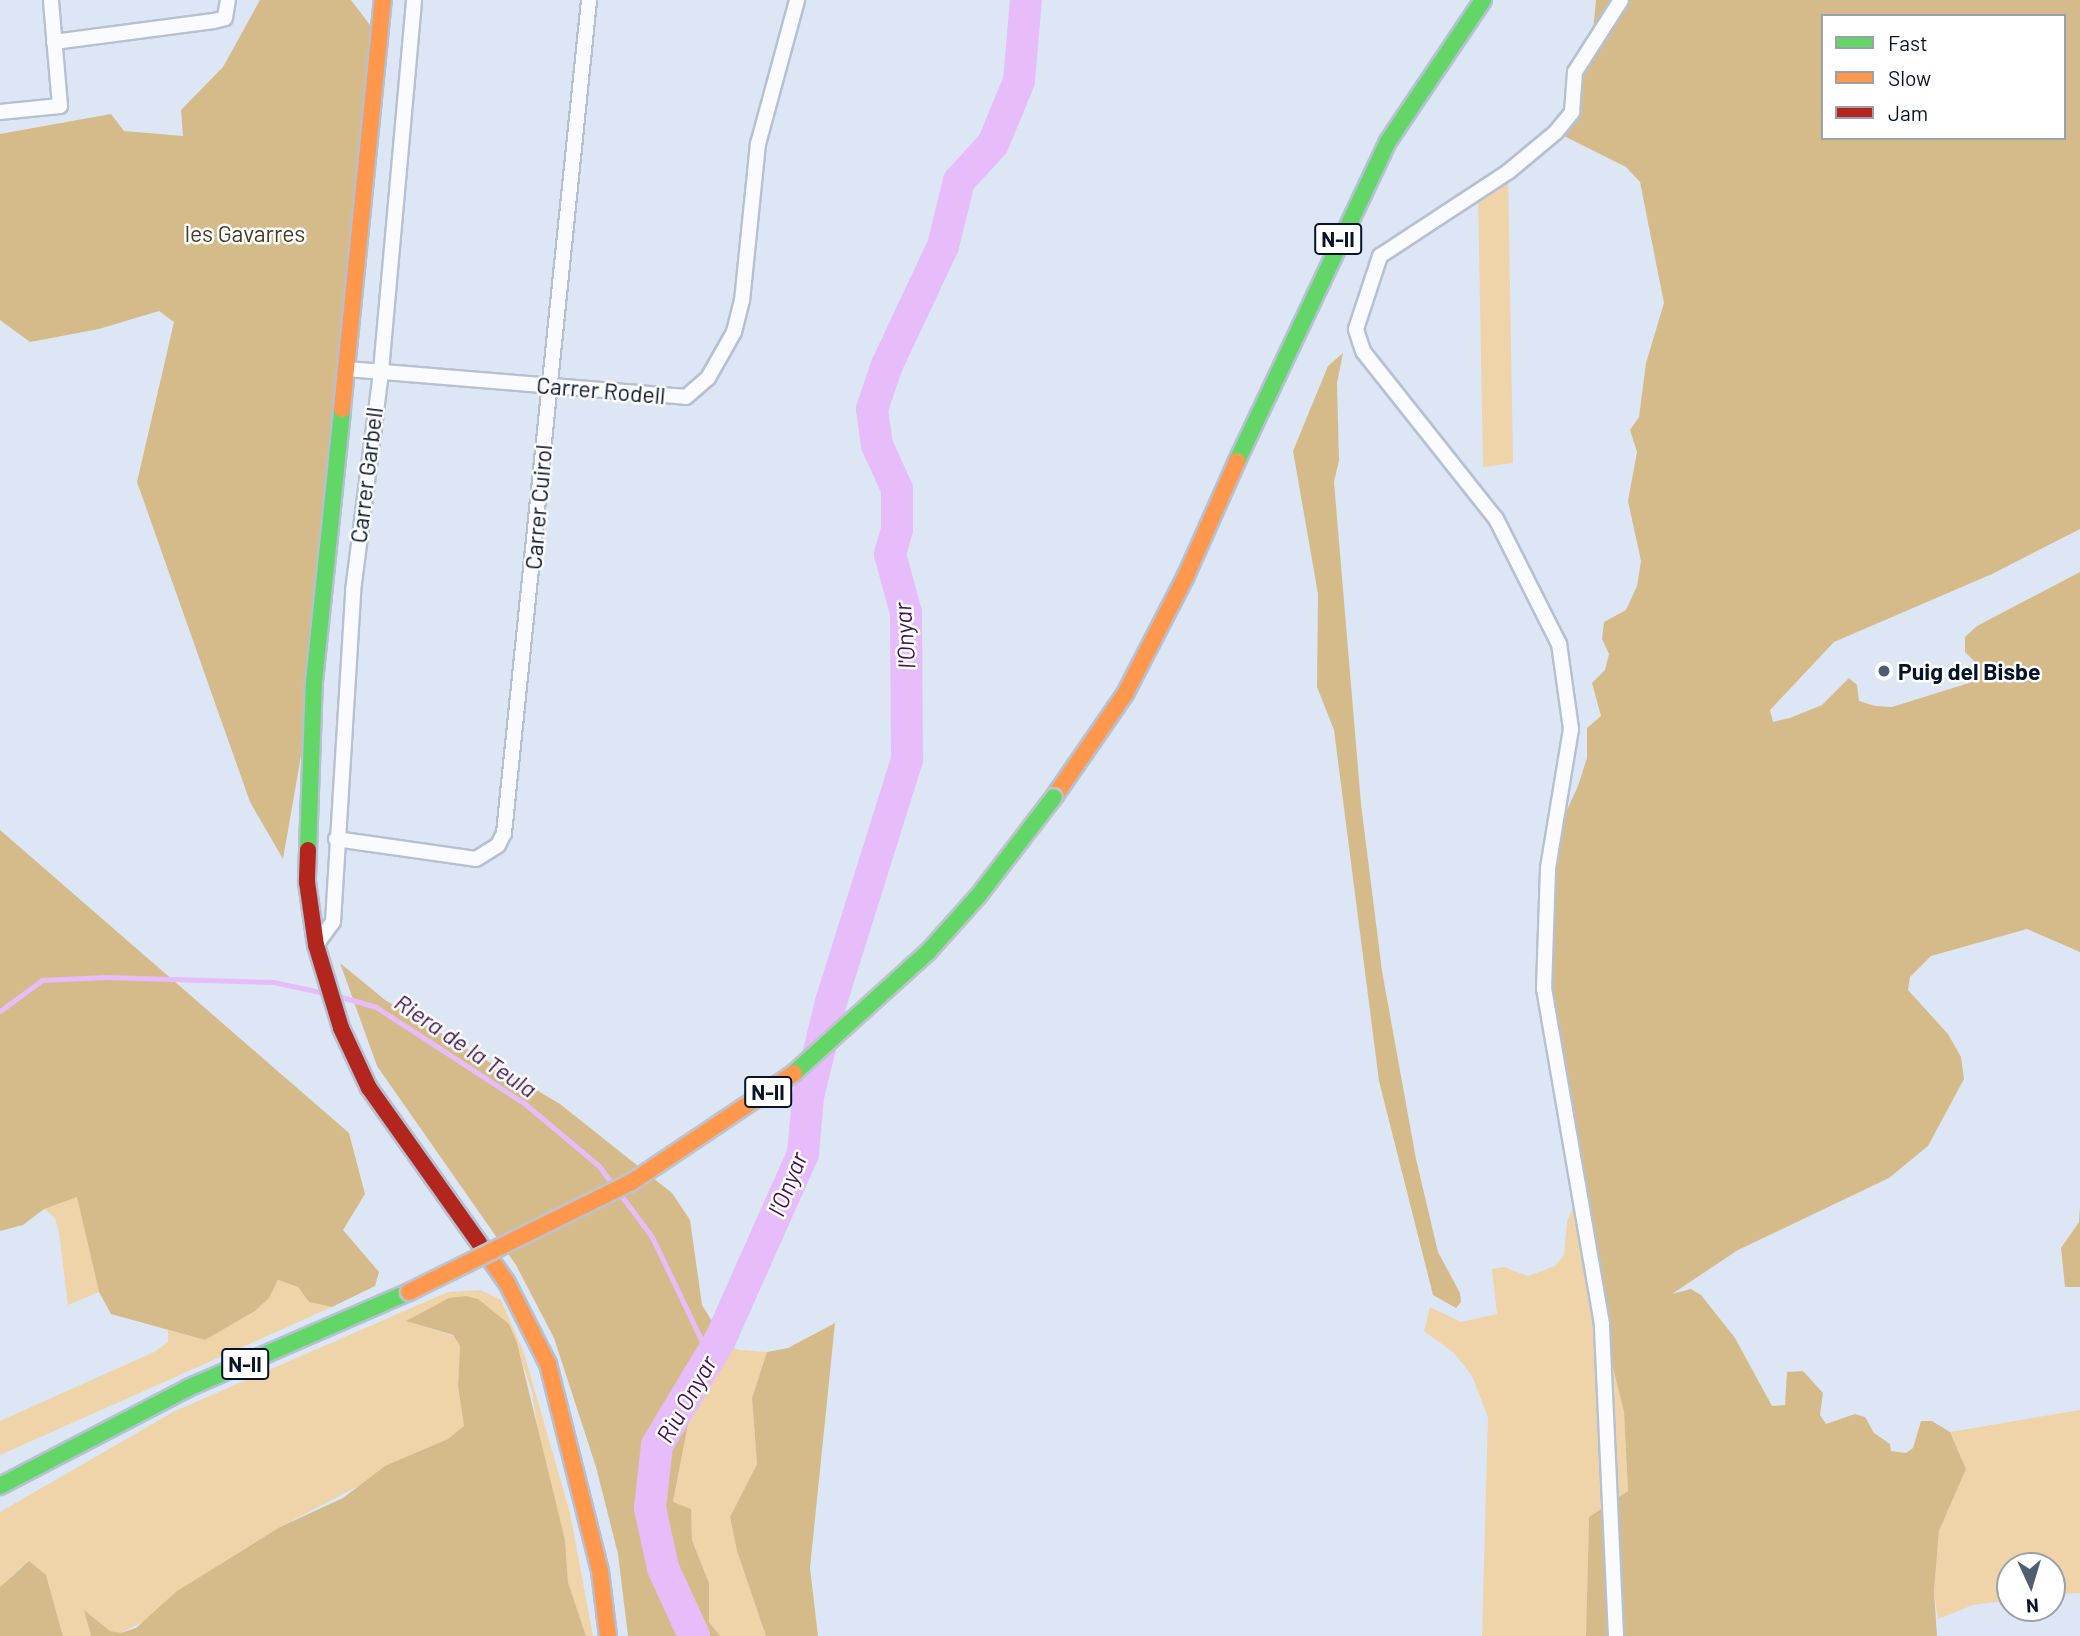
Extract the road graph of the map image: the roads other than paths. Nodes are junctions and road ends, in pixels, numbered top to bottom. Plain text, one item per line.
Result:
1 (51, 0) edge
2 (228, 0) edge
3 (383, 0) edge
4 (414, 0) edge
5 (589, 0) edge
6 (797, 0) edge
7 (1483, 0) edge
8 (1620, 0) edge
9 (54, 42) junction
10 (0, 112) edge
11 (347, 369) junction
12 (381, 371) junction
13 (549, 386) junction
14 (336, 839) junction
15 (316, 945) junction
16 (84, 1440) junction
17 (42, 1462) junction
18 (0, 1471) edge
19 (0, 1486) edge
20 (0, 1500) edge
21 (608, 1636) edge
22 (1616, 1636) edge

1 - 9 street
2 - 9 street
3 - 11 main road
4 - 12 street, Carrer Garbell
5 - 13 street, Carrer Cuirol
6 - 13 street, Carrer Rodell
7 - 16 main road, N-II, bridge
8 - 22 street
9 - 10 street
11 - 12 street, Carrer Rodell
11 - 15 main road
12 - 13 street, Carrer Rodell
12 - 14 street, Carrer Garbell
13 - 14 street, Carrer Cuirol
14 - 15 street, Carrer Garbell
15 - 21 main road
16 - 17 main road, N-II
16 - 18 main road
17 - 19 main road, N-II
17 - 20 main road

